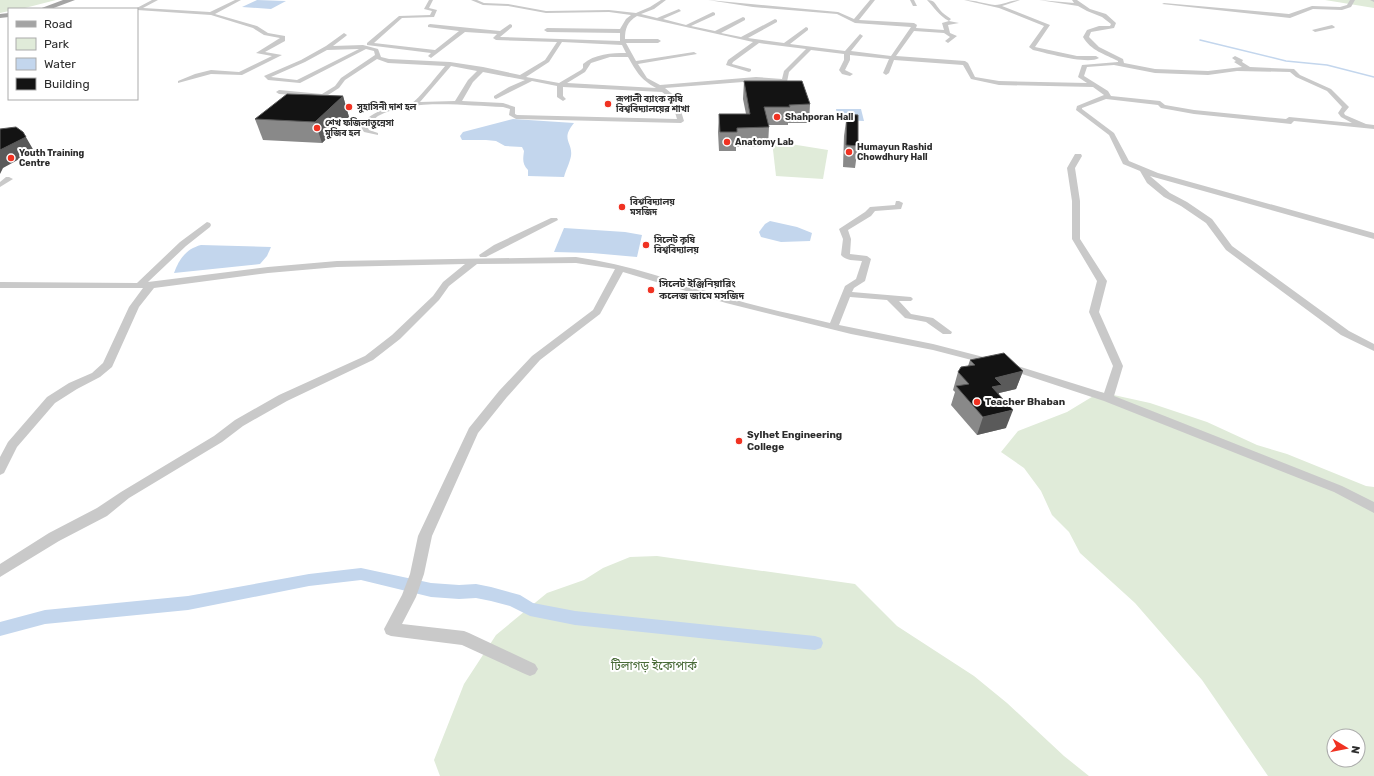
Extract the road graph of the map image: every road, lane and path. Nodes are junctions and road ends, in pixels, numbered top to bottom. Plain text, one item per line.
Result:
1 (71, 0) edge
2 (156, 0) edge
3 (239, 0) edge
4 (431, 0) edge
5 (473, 0) edge
6 (500, 0) edge
7 (663, 0) edge
8 (710, 0) edge
9 (720, 0) edge
10 (873, 0) edge
11 (930, 0) edge
12 (966, 0) edge
13 (1018, 0) edge
14 (1041, 0) edge
15 (1074, 0) edge
16 (1353, 0) edge
17 (493, 4) junction
18 (1164, 4) dead end
19 (1080, 5) junction
20 (998, 6) junction
21 (47, 8) edge
22 (138, 9) edge
23 (138, 9) edge
24 (679, 10) dead end
25 (212, 14) junction
26 (637, 14) junction
27 (713, 14) dead end
28 (659, 19) junction
29 (744, 19) dead end
30 (949, 20) dead end
31 (775, 21) dead end
32 (855, 21) junction
33 (956, 23) dead end
34 (552, 24) dead end
35 (430, 26) dead end
36 (510, 26) dead end
37 (687, 26) junction
38 (1332, 27) dead end
39 (806, 29) dead end
40 (878, 29) dead end
41 (464, 30) junction
42 (547, 30) junction
43 (1315, 30) dead end
44 (622, 31) junction
45 (909, 31) junction
46 (947, 32) junction
47 (501, 33) junction
48 (716, 34) junction
49 (344, 35) dead end
50 (860, 36) dead end
51 (741, 39) junction
52 (538, 40) junction
53 (562, 40) junction
54 (658, 41) dead end
55 (758, 41) junction
56 (948, 41) dead end
57 (623, 42) junction
58 (786, 44) junction
59 (326, 48) junction
60 (365, 48) junction
61 (810, 48) junction
62 (404, 49) junction
63 (436, 52) junction
64 (847, 52) junction
65 (694, 54) dead end
66 (630, 55) junction
67 (378, 56) junction
68 (953, 56) dead end
69 (892, 58) junction
70 (1096, 58) dead end
71 (1235, 58) dead end
72 (388, 61) junction
73 (423, 63) junction
74 (633, 63) junction
75 (963, 63) junction
76 (450, 64) junction
77 (1118, 64) junction
78 (483, 69) junction
79 (749, 70) dead end
80 (1252, 70) junction
81 (886, 73) dead end
82 (850, 74) dead end
83 (520, 78) junction
84 (531, 80) junction
85 (180, 82) dead end
86 (1093, 84) junction
87 (560, 85) junction
88 (662, 89) junction
89 (279, 92) dead end
90 (496, 97) dead end
91 (1105, 97) junction
92 (563, 99) dead end
93 (416, 103) junction
94 (457, 104) junction
95 (1364, 126) junction
96 (1374, 127) edge
97 (376, 134) dead end
98 (1078, 156) dead end
99 (1143, 170) junction
100 (9, 179) dead end
101 (0, 185) edge
102 (900, 204) dead end
103 (554, 220) dead end
104 (207, 225) dead end
105 (1374, 236) edge
106 (479, 258) junction
107 (620, 268) junction
108 (0, 285) edge
109 (151, 285) junction
110 (139, 286) junction
111 (846, 294) junction
112 (890, 298) junction
113 (908, 299) dead end
114 (834, 326) junction
115 (948, 332) dead end
116 (1374, 348) edge
117 (1108, 398) junction
118 (0, 470) edge
119 (1374, 508) edge
120 (0, 572) edge
121 (530, 669) dead end

1 - 21 main road
2 - 22 street
3 - 25 street
4 - 62 street
5 - 17 street
6 - 17 street
7 - 26 street
8 - 9 street
9 - 32 street
10 - 32 street
11 - 30 street
12 - 20 street
13 - 20 street
14 - 19 street
15 - 19 street
16 - 18 street
17 - 26 street
19 - 77 street
20 - 70 street
23 - 25 street
24 - 28 street
25 - 85 street
26 - 28 street
26 - 44 street
27 - 37 street
28 - 37 street
29 - 48 street
31 - 51 street
32 - 40 street
32 - 45 street
33 - 46 street
34 - 42 street
35 - 41 street
36 - 47 street
37 - 48 street
38 - 43 street
39 - 58 street
41 - 47 street
41 - 63 street
42 - 44 street
42 - 52 street
44 - 57 street
45 - 46 street
45 - 69 street
46 - 56 street
47 - 52 street
48 - 51 street
49 - 59 street
50 - 64 street
51 - 55 street
52 - 53 street
53 - 57 street
53 - 83 street
54 - 57 street
55 - 58 street
55 - 79 street
57 - 66 street
58 - 61 street
59 - 60 street
59 - 60 street
60 - 67 street
61 - 64 street
61 - 88 street
62 - 63 street
62 - 72 street
63 - 73 street
64 - 69 street
64 - 82 street
65 - 74 street
66 - 74 street
66 - 87 street
67 - 72 street
67 - 89 street
68 - 75 street
69 - 75 street
69 - 81 street
71 - 80 street
72 - 73 street
73 - 76 street
74 - 88 street
75 - 86 street
76 - 78 street
76 - 93 street
77 - 80 street
77 - 86 street
78 - 83 street
78 - 94 street
80 - 95 street
83 - 84 street
84 - 87 street
84 - 90 street
86 - 91 street
87 - 88 street
87 - 92 street
88 - 94 street
91 - 95 street
91 - 99 street
93 - 94 street
93 - 97 street
95 - 96 street
98 - 117 street
99 - 105 street
99 - 116 street
100 - 101 street
102 - 111 street
103 - 106 street
104 - 110 street
106 - 107 street
106 - 109 street
106 - 120 street
107 - 114 street
107 - 121 street
108 - 110 street
109 - 110 street
109 - 118 street
111 - 112 street
111 - 114 street
112 - 113 street
112 - 115 street
114 - 117 street
117 - 119 street

